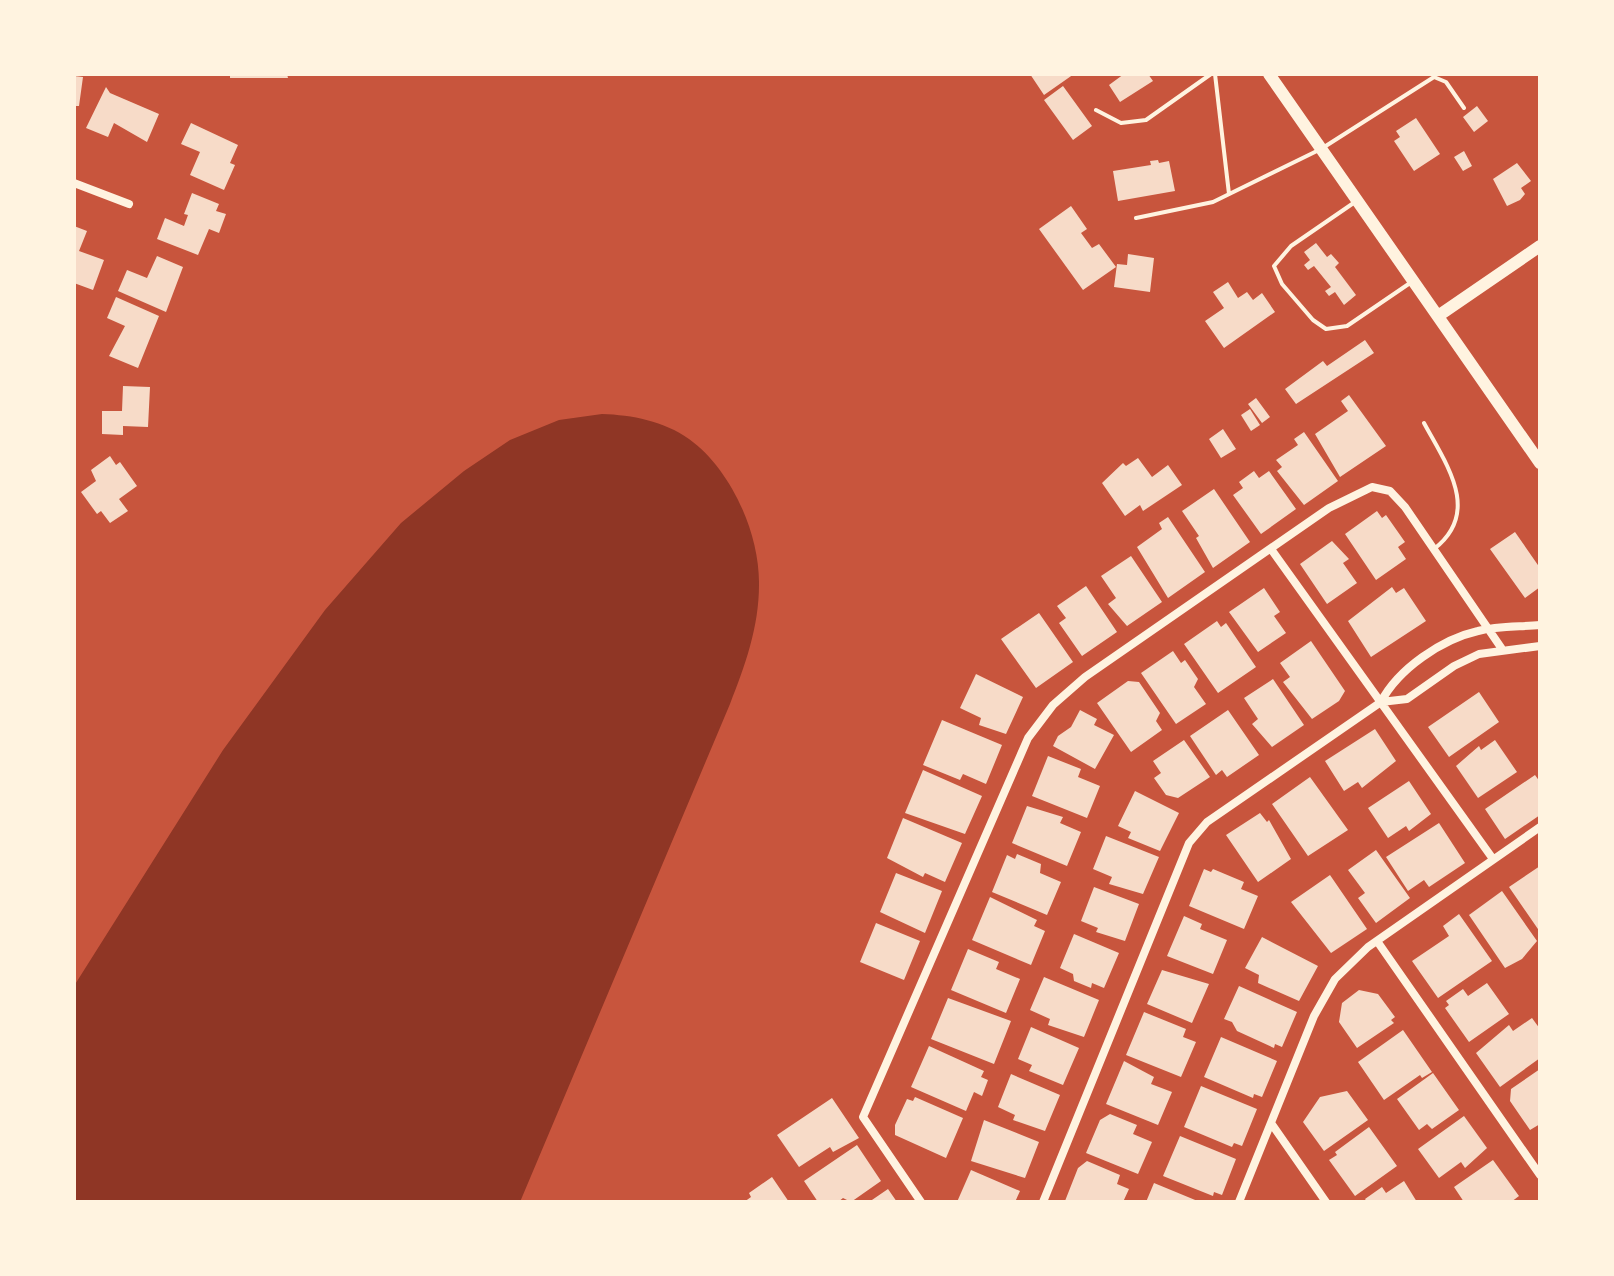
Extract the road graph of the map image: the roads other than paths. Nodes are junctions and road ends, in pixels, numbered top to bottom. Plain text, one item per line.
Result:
1 (1213, 74) edge
2 (1269, 74) edge
3 (1464, 108) dead end
4 (1096, 110) dead end
5 (1321, 149) junction
6 (74, 183) edge
7 (1229, 194) junction
8 (1357, 200) junction
9 (129, 204) dead end
10 (1136, 218) dead end
11 (1540, 246) edge
12 (1413, 281) junction
13 (1438, 316) junction
14 (1424, 423) dead end
15 (1540, 463) edge
16 (1271, 549) junction
17 (1434, 549) junction
18 (1540, 625) edge
19 (1490, 629) junction
20 (1540, 646) edge
21 (1502, 649) junction
22 (1381, 702) junction
23 (1540, 827) edge
24 (1493, 859) junction
25 (1377, 941) junction
26 (1271, 1123) junction
27 (1540, 1175) edge
28 (921, 1202) edge
29 (1043, 1202) edge
30 (1239, 1202) edge
31 (1326, 1202) edge

1 - 4 lane
1 - 7 lane
2 - 5 main road
3 - 5 lane
5 - 7 lane
5 - 8 main road
6 - 9 street
7 - 10 lane
8 - 12 main road
8 - 12 lane
11 - 13 main road
12 - 13 main road
13 - 15 main road
14 - 17 lane
16 - 17 street
16 - 22 street
16 - 28 street
17 - 19 street
18 - 19 street
19 - 21 street
19 - 22 street
20 - 21 street
21 - 22 street
22 - 24 street
22 - 29 street
23 - 24 street
24 - 25 street
25 - 26 street
25 - 27 street
26 - 30 street
26 - 31 street

